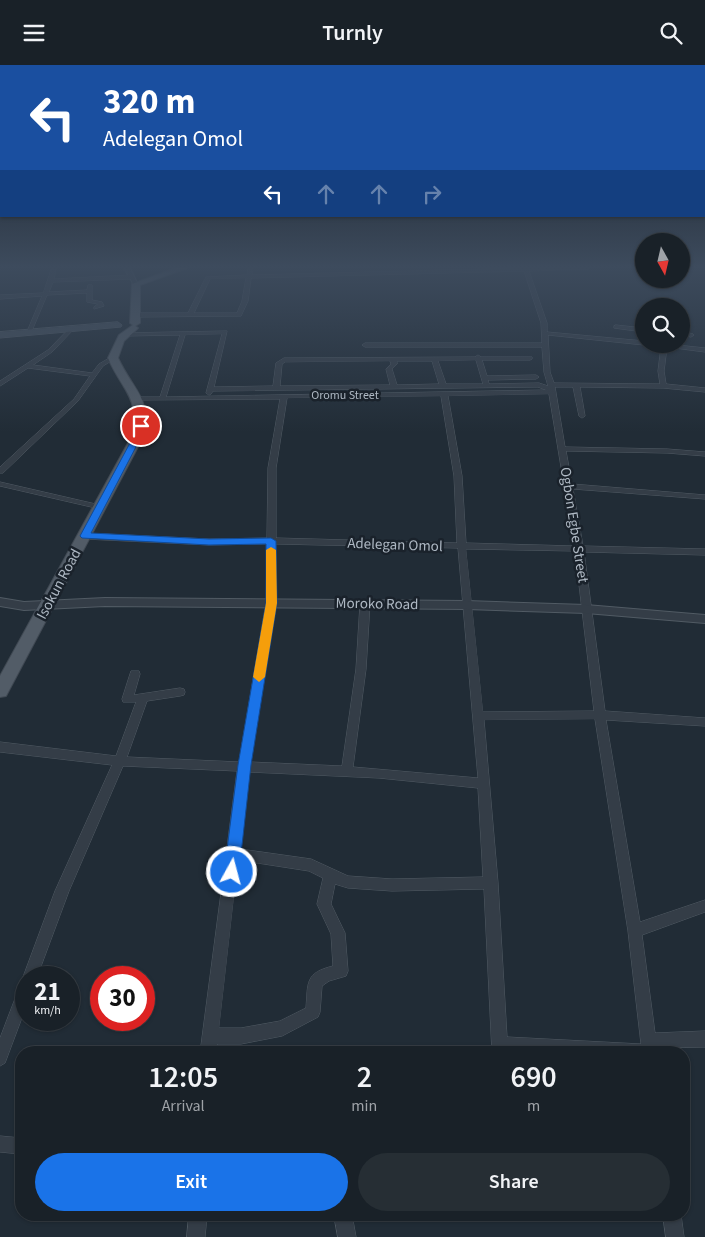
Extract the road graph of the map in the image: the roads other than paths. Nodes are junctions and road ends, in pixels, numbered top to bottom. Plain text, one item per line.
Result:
1 (29, 323) edge
2 (142, 323) edge
3 (543, 323) edge
4 (127, 325) junction
5 (616, 327) dead end
6 (71, 329) junction
7 (635, 329) edge
8 (24, 333) junction
9 (183, 333) junction
10 (545, 333) junction
11 (0, 335) edge
12 (635, 341) edge
13 (527, 344) junction
14 (365, 345) dead end
15 (544, 345) junction
16 (0, 347) edge
17 (690, 348) edge
18 (705, 350) edge
19 (663, 353) edge
20 (113, 357) junction
21 (478, 357) junction
22 (392, 358) junction
23 (434, 358) junction
24 (530, 358) junction
25 (27, 366) junction
26 (94, 375) junction
27 (536, 377) junction
28 (486, 381) junction
29 (0, 384) edge
30 (540, 385) junction
31 (576, 385) junction
32 (664, 386) junction
33 (394, 387) junction
34 (276, 389) junction
35 (551, 389) junction
36 (705, 390) edge
37 (444, 391) junction
38 (209, 393) junction
39 (284, 396) junction
40 (163, 397) junction
41 (138, 399) junction
42 (582, 415) dead end
43 (561, 440) junction
44 (132, 447) joint
45 (705, 454) edge
46 (0, 471) edge
47 (0, 484) edge
48 (567, 486) junction
49 (705, 497) edge
50 (100, 507) junction
51 (85, 536) junction
52 (271, 541) junction
53 (462, 547) junction
54 (579, 549) junction
55 (705, 552) edge
56 (0, 602) edge
57 (271, 603) junction
58 (48, 604) junction
59 (365, 604) junction
60 (467, 605) junction
61 (586, 609) junction
62 (705, 619) edge
63 (135, 674) dead end
64 (0, 691) edge
65 (180, 692) dead end
66 (143, 698) junction
67 (600, 715) junction
68 (478, 716) junction
69 (704, 724) edge
70 (0, 747) edge
71 (119, 761) junction
72 (244, 765) junction
73 (347, 772) junction
74 (484, 784) junction
75 (234, 854) junction
76 (330, 875) junction
77 (492, 883) junction
78 (705, 906) edge
79 (635, 931) junction
80 (34, 966) edge
81 (15, 1018) edge
82 (210, 1036) junction
83 (705, 1039) edge
84 (209, 1046) edge
85 (501, 1046) edge
86 (649, 1046) edge
87 (661, 1046) edge
88 (0, 1058) edge
89 (0, 1144) edge
90 (15, 1145) edge
91 (197, 1221) edge
92 (344, 1221) edge
93 (673, 1221) edge
94 (196, 1237) edge
95 (348, 1237) edge
96 (675, 1237) edge

1 - 8 street
2 - 4 street
3 - 10 street, Ogbon Egbe Street
4 - 6 main road
4 - 9 street
4 - 20 main road
5 - 7 street
6 - 8 main road
6 - 25 street
8 - 11 main road
8 - 16 main road
9 - 38 street
9 - 40 street
10 - 12 street
10 - 15 street, Ogbon Egbe Street
13 - 14 street
13 - 15 street
13 - 24 street
15 - 35 street, Ogbon Egbe Street
17 - 18 street
19 - 32 street
20 - 26 street
20 - 41 main road, Isokun Road
21 - 23 street
21 - 24 street
21 - 28 street
22 - 23 street
22 - 33 street
22 - 34 street
23 - 37 street
24 - 27 street
25 - 26 street
25 - 29 street
26 - 46 street
27 - 28 street
27 - 30 street
28 - 30 street
28 - 37 street
30 - 35 street
31 - 32 street, Oromu Street
31 - 35 street, Oromu Street
31 - 42 street
32 - 36 street, Oromu Street
33 - 34 street
33 - 37 street
34 - 38 street
35 - 37 street, Oromu Street
35 - 43 street, Ogbon Egbe Street
37 - 39 street, Oromu Street
37 - 53 street
38 - 39 street, Oromu Street
38 - 40 street, Oromu Street
39 - 52 street
40 - 41 street, Oromu Street
41 - 44 main road, Isokun Road
43 - 45 street
43 - 48 street, Ogbon Egbe Street
44 - 50 main road, Isokun Road
47 - 50 street
48 - 49 street
48 - 54 street, Ogbon Egbe Street
50 - 51 main road, Isokun Road
51 - 52 street, Adelegan Omol
51 - 58 main road, Isokun Road
52 - 53 street, Adelegan Omol
52 - 57 street
53 - 54 street, Adelegan Omol
53 - 60 street
54 - 55 street, Adelegan Omol
54 - 61 street, Ogbon Egbe Street
56 - 58 street, Moroko Road
57 - 58 street, Moroko Road
57 - 59 street, Moroko Road
57 - 72 street
58 - 64 main road, Isokun Road
59 - 60 street, Moroko Road
59 - 73 street
60 - 61 street, Moroko Road
60 - 68 street
61 - 62 street, Moroko Road
61 - 67 street, Ogbon Egbe Street
63 - 66 street
65 - 66 street
66 - 71 street
67 - 68 street
67 - 69 street
67 - 79 street, Ogbon Egbe Street
68 - 74 street
70 - 71 street
71 - 72 street
71 - 80 street
72 - 73 street
72 - 75 street
73 - 74 street
74 - 77 street
75 - 76 street
75 - 82 street
76 - 77 street
76 - 82 street
77 - 85 street
78 - 79 street
79 - 86 street, Ogbon Egbe Street
81 - 88 street
82 - 84 street
83 - 87 street
89 - 90 street
91 - 94 street
92 - 95 street
93 - 96 street

